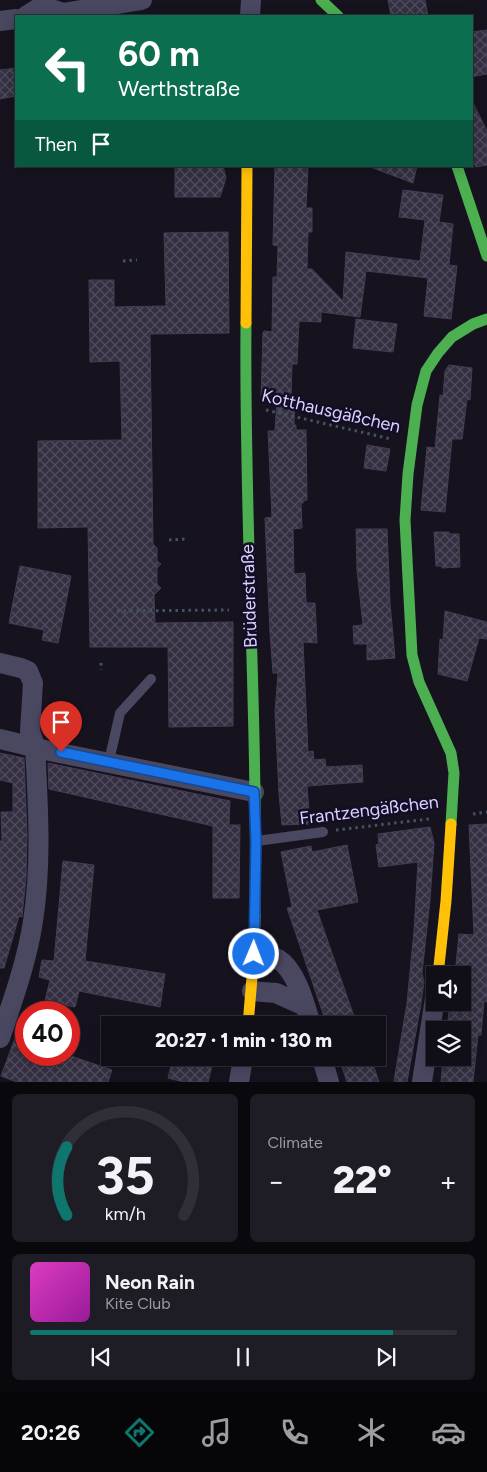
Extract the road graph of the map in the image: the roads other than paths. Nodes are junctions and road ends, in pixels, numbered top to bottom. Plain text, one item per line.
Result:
1 (142, 0) edge
2 (251, 0) edge
3 (321, 0) edge
4 (36, 7) edge
5 (250, 15) edge
6 (337, 15) edge
7 (15, 19) edge
8 (0, 21) edge
9 (247, 167) edge
10 (457, 167) edge
11 (484, 235) edge
12 (487, 256) edge
13 (487, 319) edge
14 (0, 664) edge
15 (151, 678) dead end
16 (0, 739) edge
17 (35, 746) junction
18 (109, 761) junction
19 (254, 792) junction
20 (323, 832) road end
21 (256, 841) junction
22 (254, 954) junction
23 (439, 966) edge
24 (252, 992) junction
25 (433, 1011) edge
26 (249, 1016) edge
27 (308, 1016) edge
28 (0, 1038) edge
29 (242, 1066) edge
30 (324, 1066) edge
31 (239, 1082) edge
32 (329, 1082) edge
33 (422, 1082) edge

1 - 4 street
2 - 5 street
3 - 6 street
7 - 8 street
9 - 19 street, Brüderstraße
10 - 11 street
11 - 12 street
13 - 23 street
14 - 17 street
15 - 18 lane
16 - 17 street
17 - 18 street
17 - 28 street
18 - 19 street
19 - 21 street, Brüderstraße
20 - 21 lane, Frantzengäßchen
21 - 22 street, Brüderstraße
22 - 24 street, Brüderstraße
22 - 27 street
24 - 26 street, Brüderstraße
24 - 27 street
25 - 33 street
29 - 31 street
30 - 32 street

